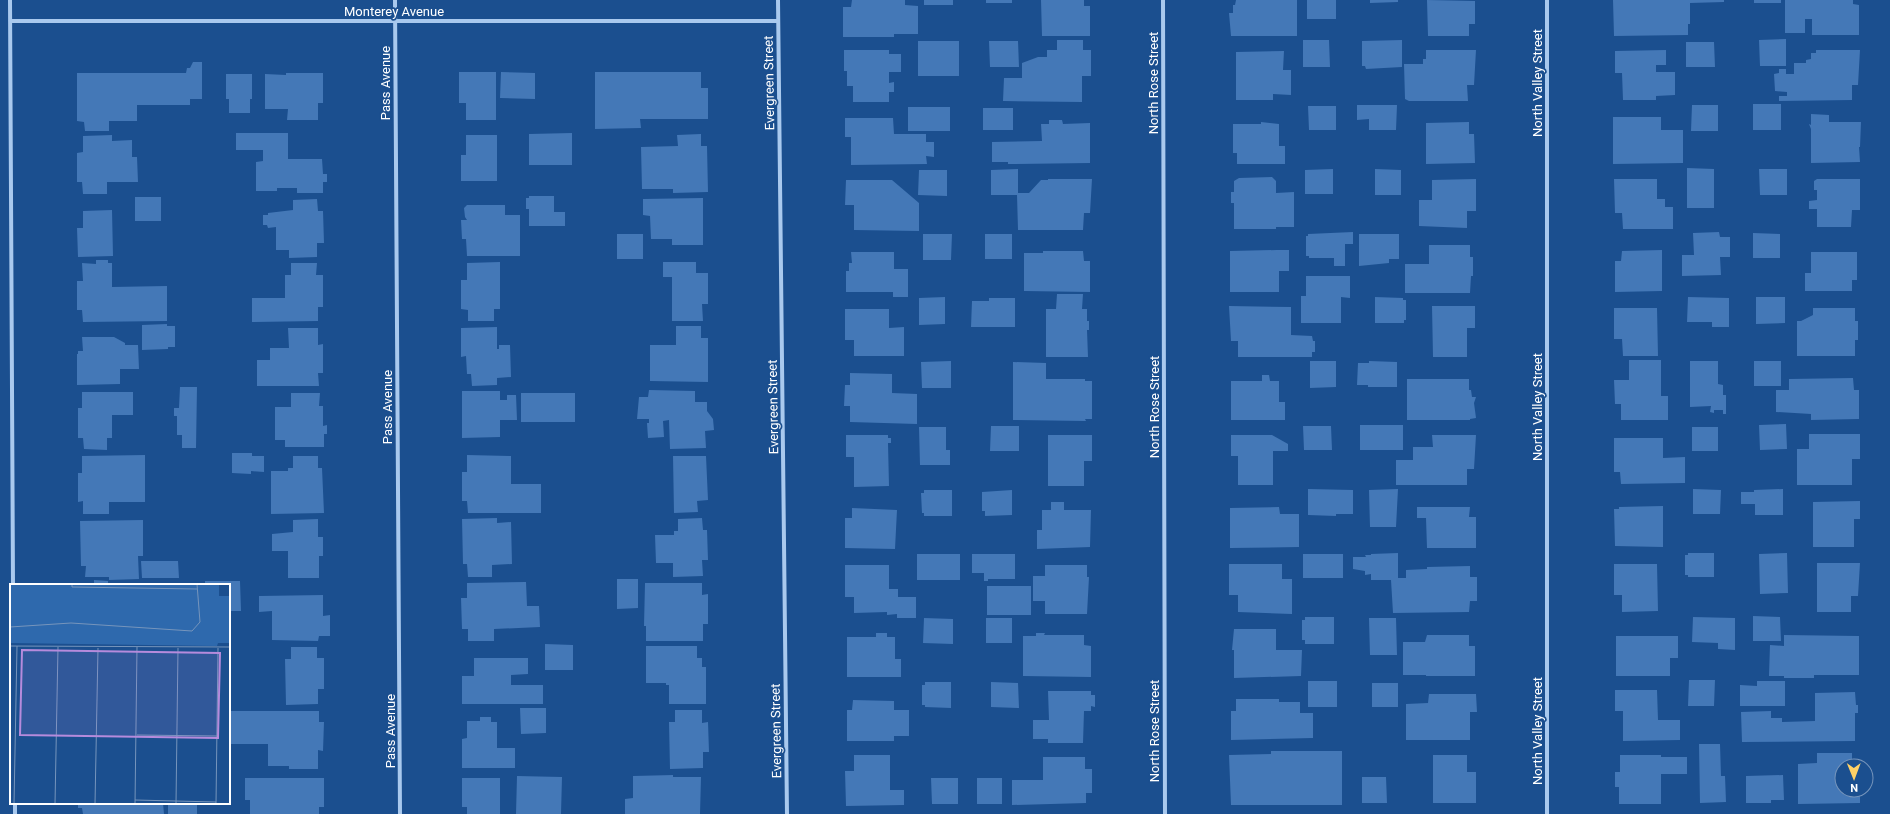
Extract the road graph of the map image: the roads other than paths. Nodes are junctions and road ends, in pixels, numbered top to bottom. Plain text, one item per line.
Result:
1 (10, 0) edge
2 (395, 0) edge
3 (778, 0) edge
4 (1163, 0) edge
5 (1547, 0) edge
6 (10, 21) junction
7 (778, 21) junction
8 (395, 22) junction
9 (13, 584) edge
10 (14, 804) edge
11 (15, 814) edge
12 (400, 814) edge
13 (787, 814) edge
14 (1164, 814) edge
15 (1547, 814) edge

1 - 6 street
2 - 8 street, Pass Avenue
3 - 7 street, Evergreen Street
4 - 14 street, North Rose Street
5 - 15 street, North Valley Street
6 - 8 street, Monterey Avenue
6 - 9 street
7 - 8 street, Monterey Avenue
7 - 13 street, Evergreen Street
8 - 12 street, Pass Avenue
10 - 11 street

